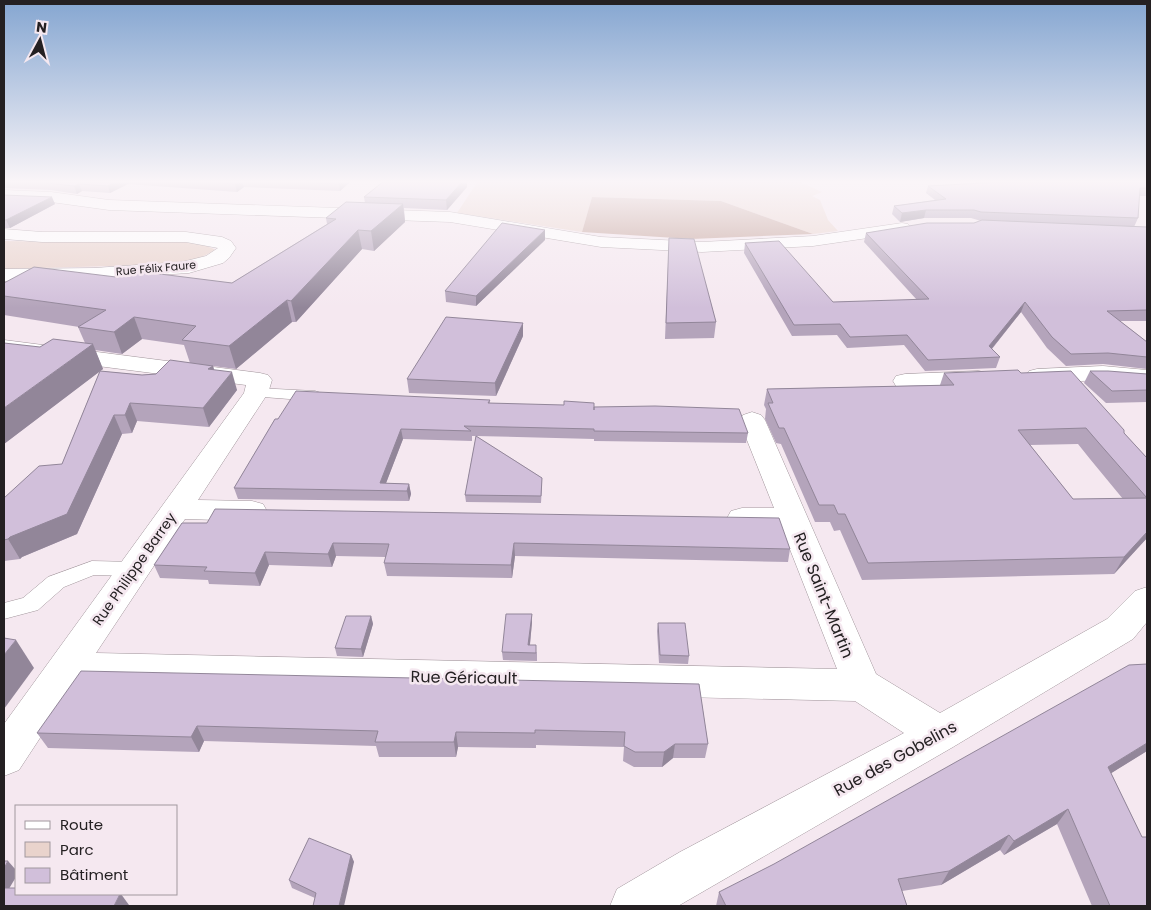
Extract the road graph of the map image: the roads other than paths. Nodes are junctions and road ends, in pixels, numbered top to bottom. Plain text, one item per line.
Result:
1 (489, 223) edge
2 (915, 226) edge
3 (4, 234) edge
4 (4, 275) edge
5 (4, 347) edge
6 (1147, 377) edge
7 (905, 381) dead end
8 (258, 387) junction
9 (334, 397) edge
10 (752, 420) dead end
11 (176, 509) junction
12 (275, 511) edge
13 (713, 518) edge
14 (793, 519) junction
15 (134, 570) junction
16 (1147, 600) edge
17 (4, 610) edge
18 (66, 668) junction
19 (862, 685) junction
20 (939, 734) junction
21 (4, 757) edge
22 (634, 906) edge

1 - 2 street
3 - 4 street, Rue Félix Faure
5 - 8 street
6 - 7 street
8 - 9 lane
8 - 11 street, Rue Philippe Barrey
10 - 14 street, Rue Saint-Martin
11 - 12 street
11 - 15 street, Rue Philippe Barrey
13 - 14 street
14 - 19 street, Rue Saint-Martin
15 - 17 lane
15 - 18 street, Rue Philippe Barrey
16 - 20 street, Rue des Gobelins
18 - 19 street, Rue Géricault
18 - 21 street, Rue Philippe Barrey
19 - 20 street
20 - 22 street, Rue des Gobelins

